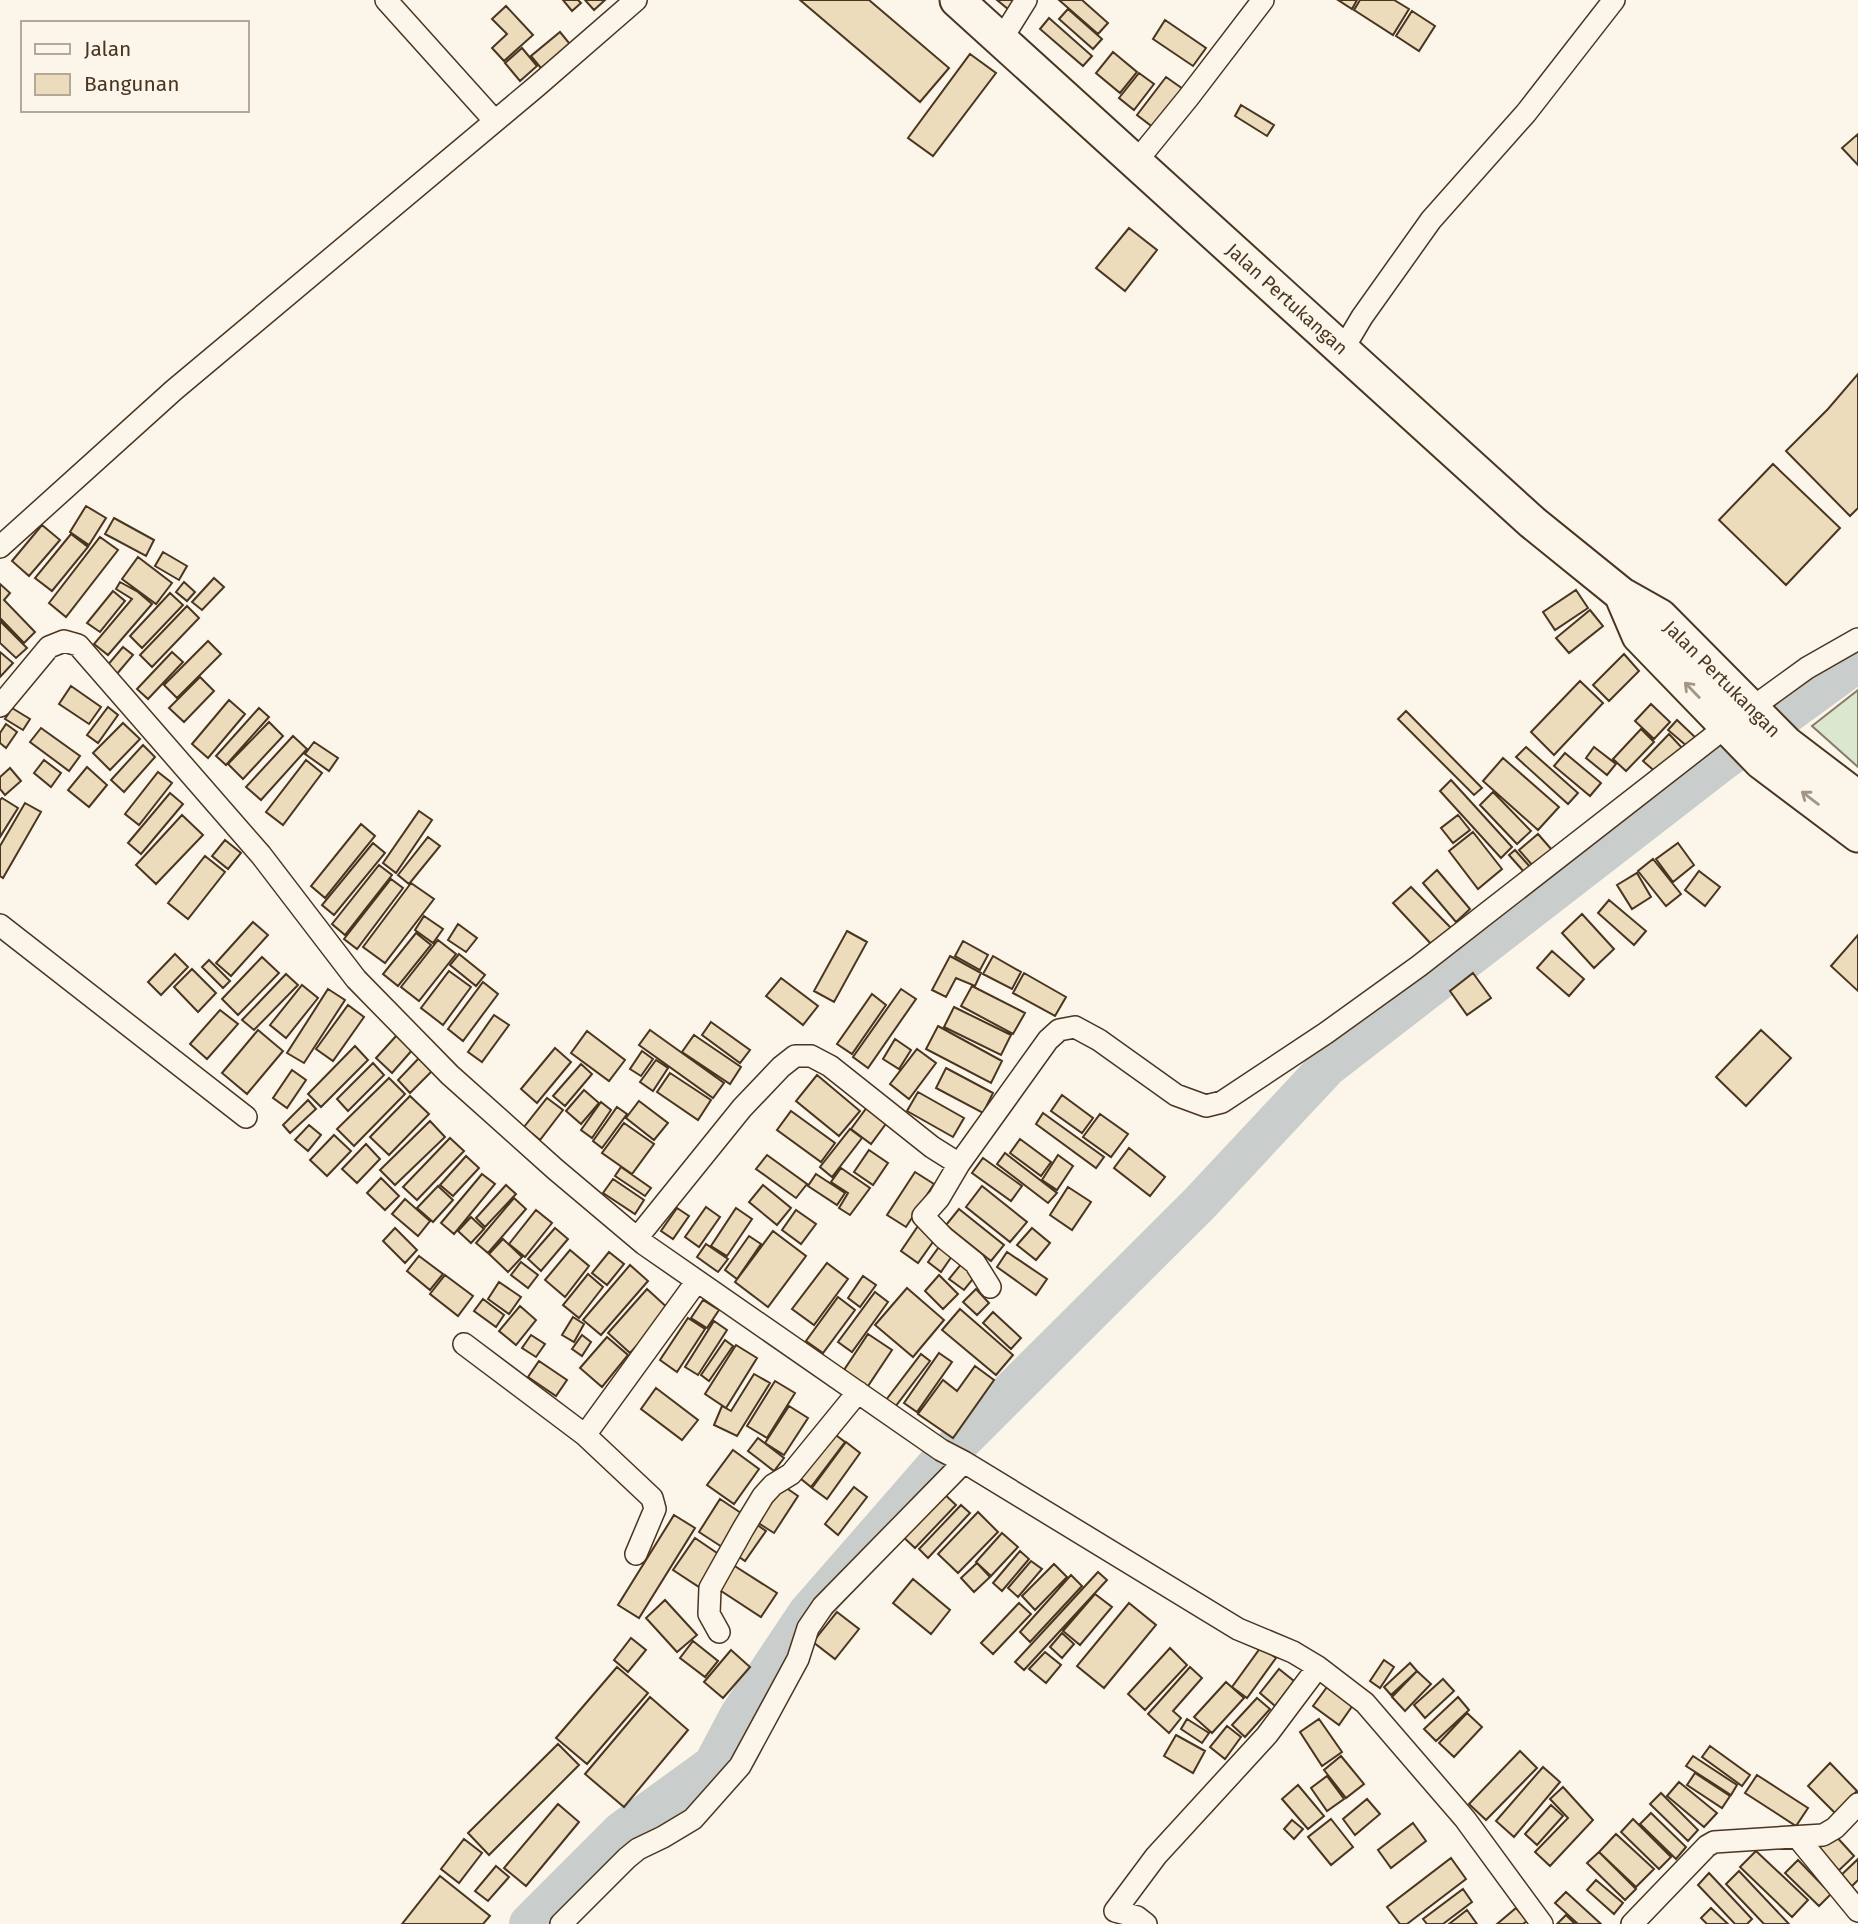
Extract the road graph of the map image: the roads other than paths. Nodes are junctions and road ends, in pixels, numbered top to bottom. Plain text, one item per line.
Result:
1 (386, 0) edge
2 (636, 0) edge
3 (957, 0) edge
4 (1026, 0) edge
5 (1263, 0) edge
6 (1614, 0) edge
7 (1001, 40) junction
8 (494, 120) junction
9 (1135, 163) junction
10 (1343, 349) junction
11 (0, 547) edge
12 (1858, 639) edge
13 (0, 706) edge
14 (1755, 733) junction
15 (1858, 798) edge
16 (1858, 835) edge
17 (0, 925) edge
18 (246, 1117) dead end
19 (959, 1164) junction
20 (637, 1238) junction
21 (697, 1281) junction
22 (990, 1287) dead end
23 (464, 1344) dead end
24 (858, 1392) junction
25 (585, 1435) junction
26 (952, 1456) junction
27 (636, 1554) dead end
28 (719, 1632) dead end
29 (1318, 1667) junction
30 (1858, 1804) edge
31 (1798, 1838) junction
32 (1858, 1911) edge
33 (1118, 1917) edge
34 (561, 1924) edge
35 (1146, 1924) edge
36 (1542, 1924) edge
37 (1632, 1924) edge

1 - 8 street
2 - 8 street
3 - 7 main road, Jalan Pertukangan
4 - 7 street
5 - 9 street
6 - 10 street
7 - 9 main road, Jalan Pertukangan
8 - 11 street
9 - 10 main road, Jalan Pertukangan
10 - 14 main road, Jalan Pertukangan
12 - 14 street
13 - 20 street
14 - 15 main road
16 -> 14 main road
14 - 19 street
17 - 18 street
19 - 20 street
19 - 22 street
20 - 21 street
21 - 24 street
21 - 25 street
23 - 25 street
24 - 26 street
24 - 28 street
25 - 27 street
26 - 29 street
26 - 34 street
29 - 33 street
29 - 36 street
30 - 31 street
31 - 32 street
31 - 37 street
33 - 35 street

